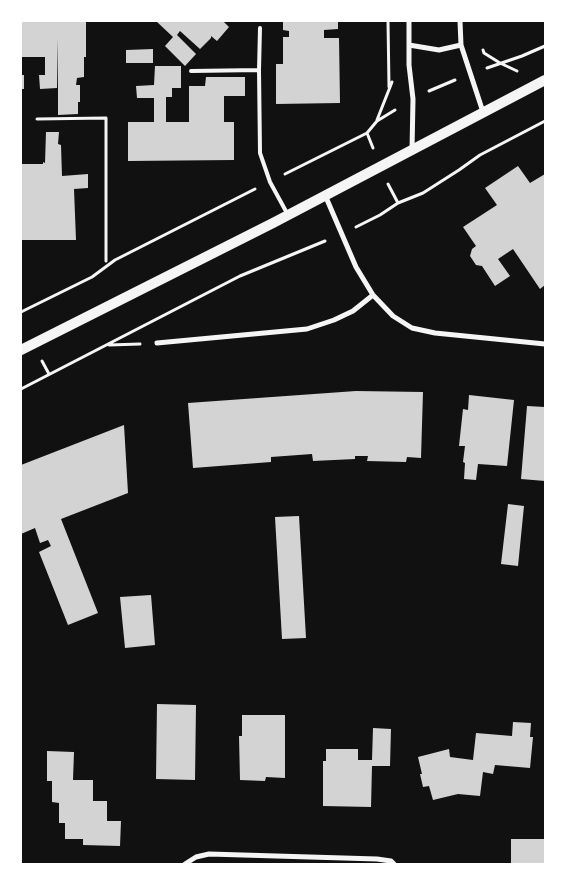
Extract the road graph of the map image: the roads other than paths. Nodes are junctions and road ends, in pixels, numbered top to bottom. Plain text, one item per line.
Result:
1 (409, 21) edge
2 (460, 21) edge
3 (260, 28) dead end
4 (409, 45) junction
5 (461, 45) junction
6 (259, 70) junction
7 (191, 71) dead end
8 (545, 80) edge
9 (483, 112) junction
10 (412, 150) junction
11 (325, 195) junction
12 (288, 215) junction
13 (373, 295) junction
14 (157, 343) road end
15 (545, 344) edge
16 (21, 350) edge
17 (346, 861) edge
18 (185, 864) edge
19 (394, 864) edge

1 - 4 street
2 - 5 street
3 - 6 lane
4 - 5 street
4 - 10 street
5 - 9 street
6 - 7 lane
6 - 12 lane
8 - 9 main road
9 - 10 main road
10 - 11 main road
11 - 12 main road
11 - 13 street
12 - 16 main road
13 - 14 street
13 - 15 street
17 - 18 street
17 - 19 street

